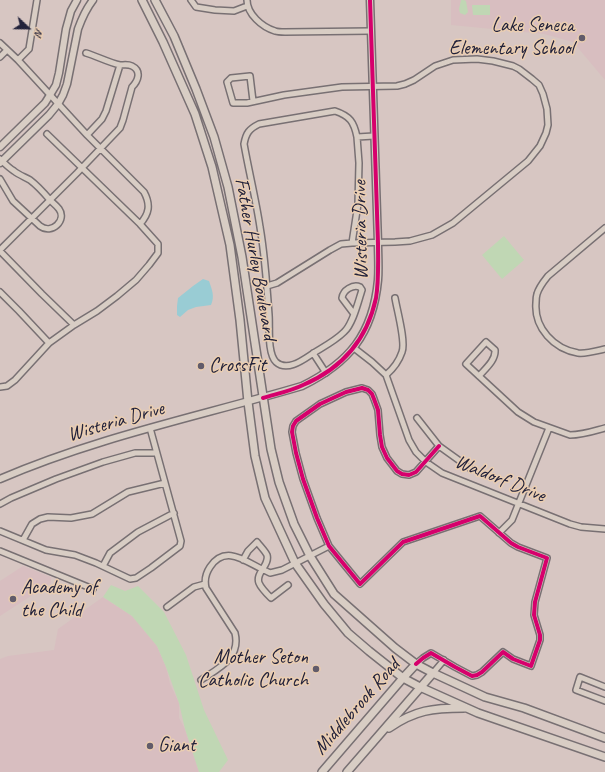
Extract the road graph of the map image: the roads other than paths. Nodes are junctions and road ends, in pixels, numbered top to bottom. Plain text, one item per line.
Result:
1 (37, 0) edge
2 (77, 0) edge
3 (93, 0) edge
4 (142, 0) edge
5 (155, 0) edge
6 (191, 0) edge
7 (370, 0) edge
8 (247, 3) edge
9 (371, 31) junction
10 (0, 43) edge
11 (8, 50) junction
12 (86, 53) dead end
13 (0, 58) edge
14 (18, 60) junction
15 (120, 65) junction
16 (373, 86) junction
17 (50, 95) junction
18 (253, 101) junction
19 (58, 104) junction
20 (48, 134) dead end
21 (87, 135) junction
22 (374, 136) junction
23 (357, 137) junction
24 (0, 147) edge
25 (101, 149) junction
26 (1, 161) edge
27 (82, 168) junction
28 (0, 178) edge
29 (50, 200) junction
30 (32, 218) junction
31 (140, 224) junction
32 (605, 228) edge
33 (352, 243) junction
34 (378, 243) junction
35 (0, 251) edge
36 (267, 286) junction
37 (0, 292) edge
38 (395, 298) dead end
39 (354, 314) junction
40 (74, 325) junction
41 (49, 343) junction
42 (354, 348) junction
43 (605, 349) edge
44 (313, 354) junction
45 (326, 373) junction
46 (386, 375) junction
47 (479, 376) junction
48 (0, 387) edge
49 (263, 398) junction
50 (248, 402) junction
51 (416, 418) dead end
52 (150, 428) junction
53 (549, 428) junction
54 (605, 428) edge
55 (439, 446) junction
56 (156, 454) junction
57 (426, 462) junction
58 (471, 468) dead end
59 (0, 479) edge
60 (165, 483) junction
61 (0, 504) edge
62 (519, 504) junction
63 (174, 513) junction
64 (605, 529) edge
65 (0, 531) edge
66 (499, 533) junction
67 (23, 540) junction
68 (329, 546) junction
69 (0, 551) edge
70 (310, 556) junction
71 (244, 560) junction
72 (295, 563) junction
73 (103, 566) junction
74 (262, 570) junction
75 (205, 584) junction
76 (288, 585) dead end
77 (92, 589) dead end
78 (167, 607) dead end
79 (444, 660) junction
80 (416, 664) junction
81 (432, 673) junction
82 (403, 678) junction
83 (201, 680) dead end
84 (605, 687) edge
85 (420, 688) junction
86 (605, 701) edge
87 (466, 708) junction
88 (379, 734) junction
89 (605, 738) edge
90 (605, 757) edge
91 (322, 772) edge
92 (347, 772) edge

1 - 14 street
2 - 17 street
3 - 19 street
4 - 50 main road, Father Hurley Boulevard
5 - 49 main road, Father Hurley Boulevard
6 - 8 street
7 - 9 street, Wisteria Drive
8 - 9 street
9 - 16 street, Wisteria Drive
10 - 11 street
11 - 13 street
11 - 14 street
12 - 15 street
14 - 17 street
15 - 21 street
15 - 25 street
16 - 18 street
16 - 22 street, Wisteria Drive
16 - 34 street
17 - 19 street
17 - 24 street
18 - 18 street
19 - 21 street
19 - 26 street
20 - 27 street
21 - 25 street
22 - 23 street
22 - 34 street, Wisteria Drive
23 - 33 street
23 - 36 street
25 - 27 street
25 - 31 street
26 - 29 street
27 - 29 street
27 - 31 street
28 - 30 street
29 - 30 street
29 - 30 street
30 - 35 street
31 - 40 street
32 - 43 street
33 - 34 street
33 - 36 street
34 - 42 street, Wisteria Drive
35 - 40 street
36 - 44 street
37 - 41 street
38 - 46 street
39 - 39 street
39 - 44 street
40 - 41 street
41 - 48 street
42 - 45 street, Wisteria Drive
42 - 46 street, Waldorf Drive
44 - 45 street
45 - 49 street, Wisteria Drive
46 - 57 street, Waldorf Drive
47 - 47 street
47 - 53 street
49 - 50 street, Wisteria Drive
49 - 70 main road, Father Hurley Boulevard
50 - 52 street, Wisteria Drive
50 - 72 main road, Father Hurley Boulevard
51 - 55 street
52 - 56 street
52 - 59 street, Wisteria Drive
53 - 54 street
53 - 62 street
55 - 57 street
55 - 58 street
56 - 60 street
56 - 61 street
57 - 62 street, Waldorf Drive
57 - 68 street
60 - 63 street
60 - 67 street
62 - 64 street, Waldorf Drive
62 - 66 street
63 - 73 street
63 - 73 street
65 - 67 street
66 - 68 street
66 - 79 street
67 - 73 street
68 - 70 street
69 - 77 street
70 - 72 street
70 - 80 main road, Father Hurley Boulevard
71 - 74 street
71 - 74 street
71 - 75 street
72 - 74 street
72 - 82 main road, Father Hurley Boulevard
74 - 76 street
75 - 78 street
75 - 83 street
79 - 80 street
79 - 81 street
80 - 81 main road, Father Hurley Boulevard
80 - 82 main road, Middlebrook Road
81 - 85 main road, Middlebrook Road
81 - 89 main road, Father Hurley Boulevard
82 - 85 main road, Father Hurley Boulevard
82 - 91 main road, Middlebrook Road
84 - 86 street
85 - 87 main road, Father Hurley Boulevard
85 - 88 main road, Middlebrook Road
87 - 88 main road
87 - 90 main road, Father Hurley Boulevard
88 - 92 main road, Middlebrook Road

